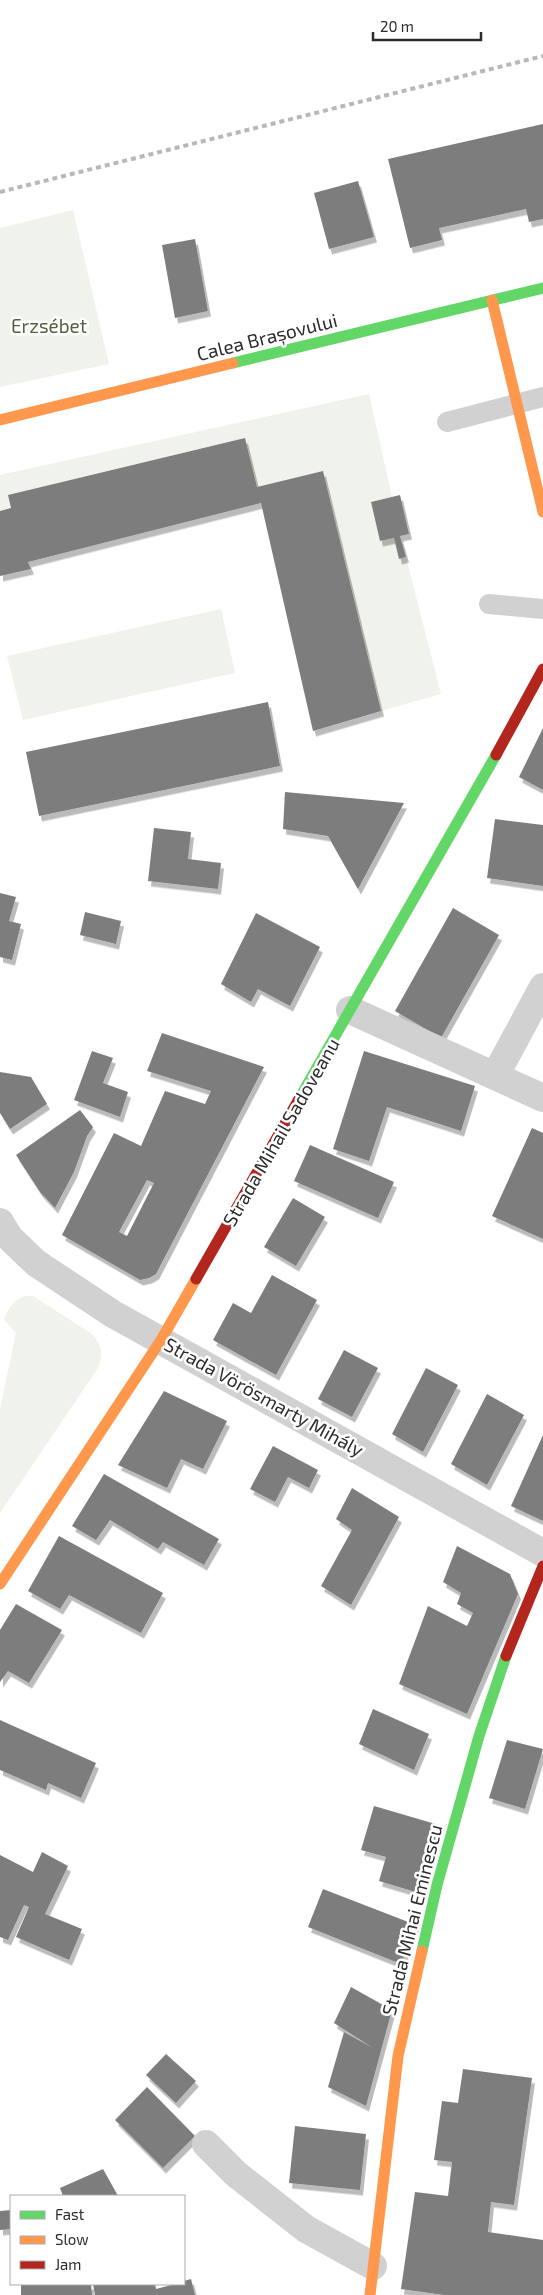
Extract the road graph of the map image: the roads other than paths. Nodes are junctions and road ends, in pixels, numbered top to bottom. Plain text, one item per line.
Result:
1 (543, 288) edge
2 (492, 300) junction
3 (543, 397) edge
4 (516, 404) junction
5 (0, 420) edge
6 (448, 422) dead end
7 (543, 512) edge
8 (489, 604) dead end
9 (543, 610) edge
10 (543, 669) edge
11 (543, 987) edge
12 (350, 1010) junction
13 (495, 1076) junction
14 (543, 1098) edge
15 (3, 1239) edge
16 (161, 1340) junction
17 (543, 1554) edge
18 (543, 1566) edge
19 (0, 1584) edge
20 (206, 2144) dead end
21 (373, 2266) junction
22 (370, 2295) edge

1 - 2 street, Calea Brașovului
2 - 4 street
2 - 5 street, Calea Brașovului
3 - 4 lane
4 - 6 lane
4 - 7 street
8 - 9 lane
10 - 12 street, Strada Mihail Sadoveanu
11 - 13 street
12 - 13 street
12 - 16 street, Strada Mihail Sadoveanu
13 - 14 street
15 - 16 street, Strada Vörösmarty Mihály
16 - 17 street, Strada Vörösmarty Mihály
16 - 19 street, Strada Mihail Sadoveanu
18 - 21 street, Strada Mihai Eminescu
20 - 21 street
21 - 22 street, Strada Mihai Eminescu

